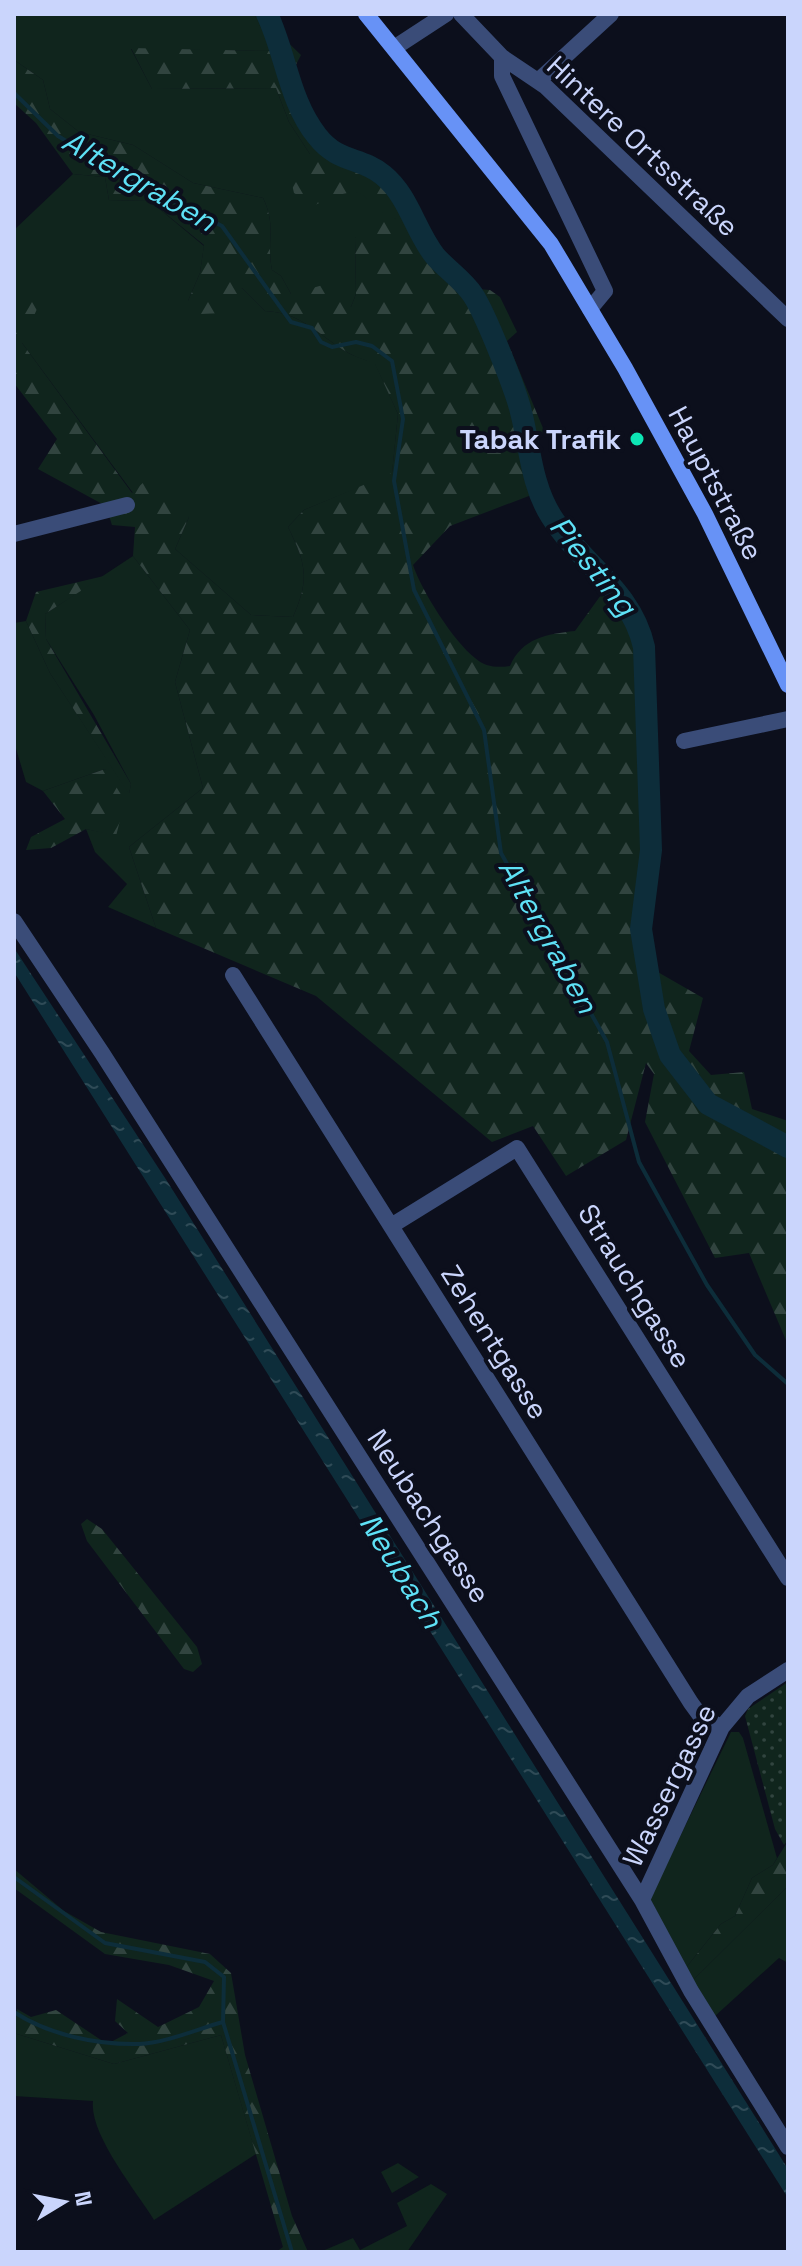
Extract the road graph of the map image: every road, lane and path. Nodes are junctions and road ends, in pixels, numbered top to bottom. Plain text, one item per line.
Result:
1 (366, 14) edge
2 (446, 14) edge
3 (461, 14) edge
4 (611, 14) edge
5 (394, 48) junction
6 (502, 57) junction
7 (538, 81) junction
8 (590, 309) junction
9 (788, 319) edge
10 (127, 505) dead end
11 (14, 534) edge
12 (788, 685) edge
13 (788, 719) edge
14 (684, 741) dead end
15 (14, 921) edge
16 (233, 975) dead end
17 (391, 1226) junction
18 (788, 1578) edge
19 (788, 1670) edge
20 (722, 1727) junction
21 (642, 1900) junction
22 (788, 2147) edge

1 - 5 main road, Hauptstraße
2 - 5 street
3 - 6 street, Hintere Ortsstraße
4 - 7 street
5 - 8 main road, Hauptstraße
6 - 7 street, Hintere Ortsstraße
6 - 8 street
7 - 9 street, Hintere Ortsstraße
8 - 12 main road, Hauptstraße
10 - 11 street
13 - 14 street
15 - 21 street, Neubachgasse
16 - 17 street, Zehentgasse
17 - 18 street, Strauchgasse
17 - 20 street, Zehentgasse
19 - 20 street, Wassergasse
20 - 21 street, Wassergasse
21 - 22 street, Neubachgasse

